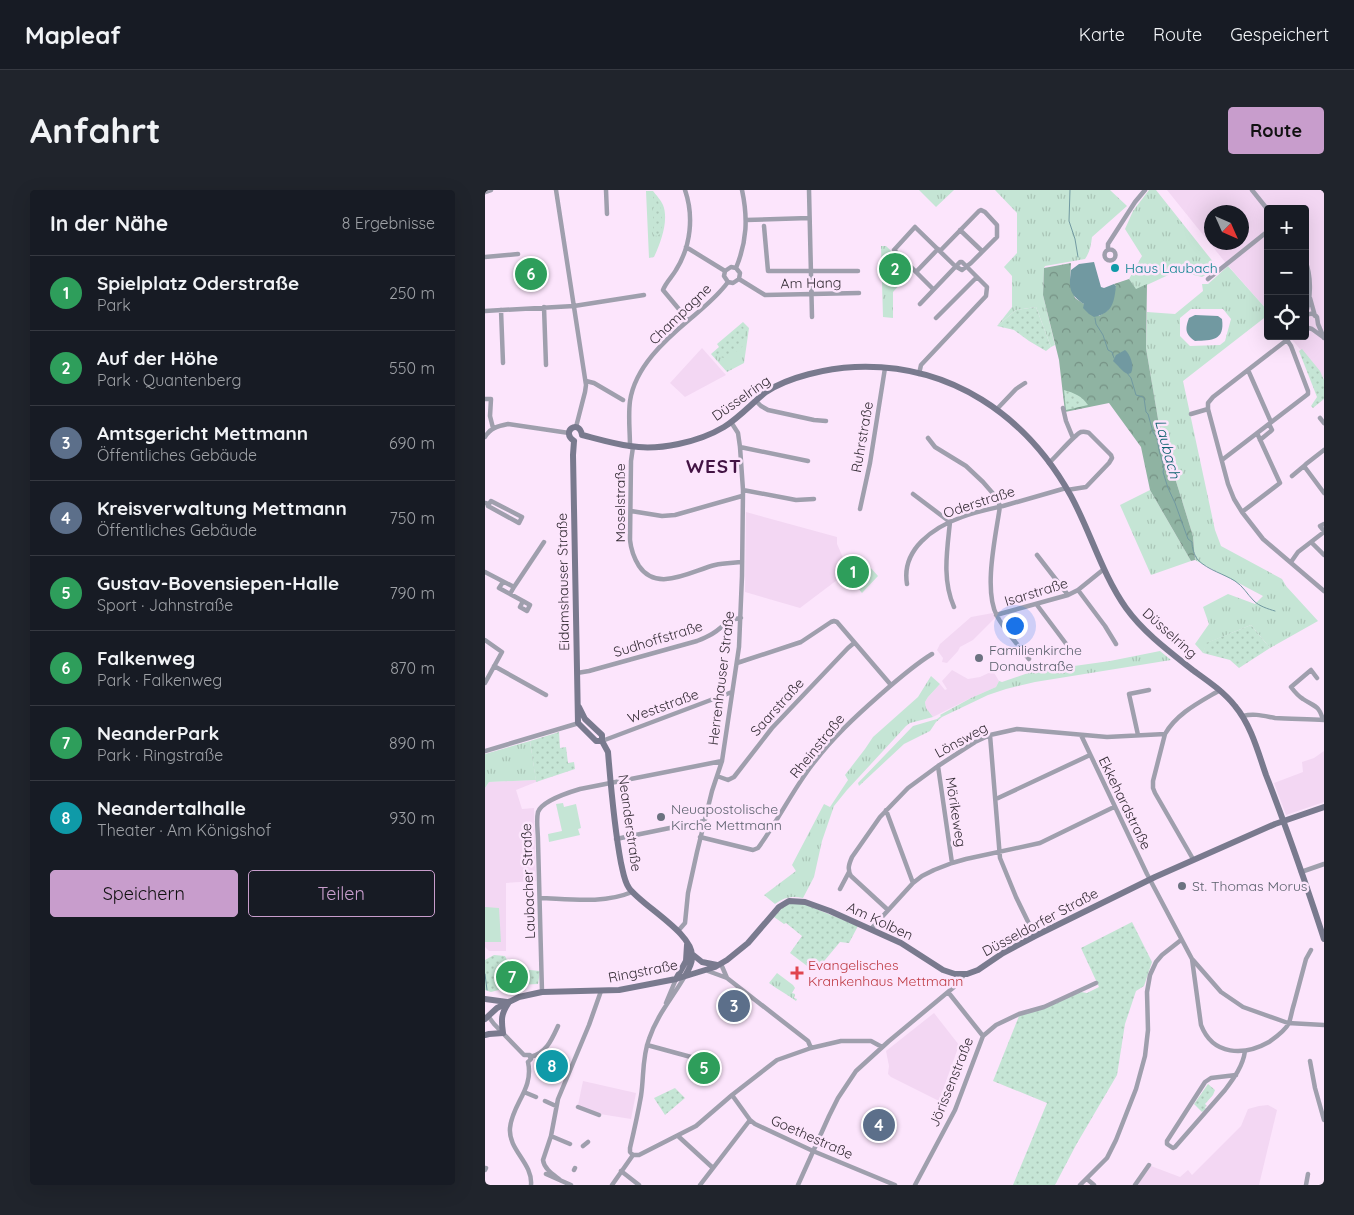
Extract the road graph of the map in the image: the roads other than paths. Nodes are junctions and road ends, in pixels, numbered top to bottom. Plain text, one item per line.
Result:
1 (491, 190) edge
2 (556, 190) edge
3 (606, 190) edge
4 (685, 190) edge
5 (742, 190) edge
6 (809, 190) edge
7 (1145, 190) edge
8 (1252, 190) edge
9 (485, 192) edge
10 (1264, 205) edge
11 (607, 214) dead end
12 (809, 218) junction
13 (746, 220) junction
14 (764, 226) dead end
15 (960, 230) junction
16 (1264, 234) edge
17 (686, 247) junction
18 (939, 250) junction
19 (1108, 250) dead end
20 (982, 251) junction
21 (518, 254) dead end
22 (485, 257) edge
23 (955, 266) junction
24 (967, 266) junction
25 (736, 268) junction
26 (725, 271) junction
27 (811, 271) junction
28 (858, 271) dead end
29 (1309, 271) edge
30 (916, 272) junction
31 (977, 277) junction
32 (739, 279) junction
33 (1208, 279) dead end
34 (728, 282) junction
35 (933, 289) junction
36 (859, 293) dead end
37 (644, 295) dead end
38 (811, 295) junction
39 (1310, 298) junction
40 (1309, 302) edge
41 (920, 304) dead end
42 (574, 306) junction
43 (544, 307) junction
44 (501, 310) junction
45 (485, 311) edge
46 (1309, 314) edge
47 (1315, 316) junction
48 (812, 317) dead end
49 (936, 318) dead end
50 (688, 320) junction
51 (1318, 324) junction
52 (1309, 329) edge
53 (1309, 330) edge
54 (1324, 338) edge
55 (1287, 340) joint
56 (503, 363) dead end
57 (546, 365) dead end
58 (885, 368) junction
59 (1248, 370) junction
60 (919, 374) junction
61 (585, 382) junction
62 (1025, 383) dead end
63 (485, 399) edge
64 (623, 400) dead end
65 (756, 401) junction
66 (1063, 408) dead end
67 (997, 409) junction
68 (1208, 409) junction
69 (487, 411) edge
70 (1191, 414) dead end
71 (1320, 418) dead end
72 (827, 421) dead end
73 (731, 422) junction
74 (1270, 423) junction
75 (1324, 423) edge
76 (576, 427) junction
77 (493, 428) junction
78 (569, 433) junction
79 (1257, 433) junction
80 (582, 435) junction
81 (485, 437) edge
82 (928, 438) dead end
83 (1073, 438) junction
84 (1260, 440) junction
85 (574, 441) junction
86 (632, 447) junction
87 (740, 447) junction
88 (1324, 450) edge
89 (1222, 460) junction
90 (808, 461) dead end
91 (1049, 463) junction
92 (1304, 466) junction
93 (1292, 476) dead end
94 (1067, 489) junction
95 (743, 490) junction
96 (1324, 493) edge
97 (913, 494) dead end
98 (742, 496) junction
99 (814, 499) dead end
100 (487, 504) edge
101 (1000, 506) junction
102 (860, 510) dead end
103 (631, 511) junction
104 (1242, 512) junction
105 (950, 522) junction
106 (1324, 524) edge
107 (1324, 532) edge
108 (544, 542) dead end
109 (1311, 542) junction
110 (1324, 554) edge
111 (1037, 555) dead end
112 (742, 562) junction
113 (1291, 562) junction
114 (1104, 569) junction
115 (485, 572) edge
116 (503, 582) junction
117 (907, 584) dead end
118 (514, 587) junction
119 (1078, 590) junction
120 (1324, 591) edge
121 (510, 594) junction
122 (1068, 595) junction
123 (523, 601) dead end
124 (1037, 604) junction
125 (954, 607) dead end
126 (996, 615) junction
127 (741, 618) junction
128 (485, 640) edge
129 (855, 643) junction
130 (1117, 644) dead end
131 (1070, 649) dead end
132 (932, 654) dead end
133 (1029, 659) dead end
134 (737, 663) junction
135 (495, 666) junction
136 (577, 673) junction
137 (1317, 678) dead end
138 (485, 683) edge
139 (891, 685) junction
140 (1149, 690) dead end
141 (1220, 690) junction
142 (732, 692) junction
143 (546, 695) dead end
144 (578, 704) junction
145 (1243, 716) junction
146 (585, 720) junction
147 (1323, 720) edge
148 (578, 724) junction
149 (1165, 734) junction
150 (990, 735) junction
151 (1081, 735) junction
152 (1138, 736) junction
153 (602, 741) junction
154 (485, 752) edge
155 (1090, 755) junction
156 (722, 761) junction
157 (937, 766) junction
158 (717, 776) junction
159 (611, 783) junction
160 (996, 799) junction
161 (1114, 807) junction
162 (1324, 807) edge
163 (886, 810) junction
164 (1284, 820) junction
165 (704, 821) junction
166 (701, 837) junction
167 (616, 839) junction
168 (1000, 851) junction
169 (1193, 859) junction
170 (952, 863) junction
171 (1324, 864) edge
172 (849, 872) junction
173 (1301, 872) junction
174 (1149, 880) junction
175 (913, 883) junction
176 (840, 889) dead end
177 (632, 892) junction
178 (539, 898) junction
179 (782, 904) joint
180 (888, 910) junction
181 (1322, 927) edge
182 (871, 929) junction
183 (678, 931) junction
184 (1035, 936) junction
185 (1324, 939) edge
186 (1181, 940) junction
187 (687, 944) junction
188 (1311, 950) dead end
189 (692, 954) junction
190 (1192, 959) junction
191 (720, 965) junction
192 (706, 970) junction
193 (964, 975) junction
194 (685, 976) junction
195 (727, 978) junction
196 (676, 979) junction
197 (1096, 983) dead end
198 (601, 991) junction
199 (542, 992) junction
200 (948, 992) junction
201 (485, 999) edge
202 (509, 1001) junction
203 (666, 1005) junction
204 (486, 1015) edge
205 (1289, 1023) junction
206 (1324, 1025) edge
207 (558, 1026) dead end
208 (503, 1033) junction
209 (485, 1035) edge
210 (983, 1036) junction
211 (647, 1046) junction
212 (882, 1047) junction
213 (811, 1048) junction
214 (1245, 1051) junction
215 (524, 1055) junction
216 (531, 1057) junction
217 (691, 1057) dead end
218 (528, 1062) junction
219 (1310, 1062) dead end
220 (1236, 1074) junction
221 (524, 1092) junction
222 (732, 1095) junction
223 (536, 1096) dead end
224 (545, 1100) dead end
225 (556, 1106) junction
226 (577, 1107) dead end
227 (599, 1115) dead end
228 (750, 1120) junction
229 (1324, 1120) edge
230 (551, 1136) junction
231 (678, 1136) junction
232 (570, 1144) dead end
233 (813, 1151) junction
234 (633, 1155) junction
235 (1149, 1166) dead end
236 (713, 1168) junction
237 (621, 1171) junction
238 (546, 1174) dead end
239 (1308, 1174) dead end
240 (571, 1178) dead end
241 (1087, 1179) junction
242 (560, 1180) junction
243 (570, 1184) edge
244 (531, 1185) edge
245 (612, 1185) edge
246 (639, 1185) edge
247 (700, 1185) edge
248 (798, 1185) edge
249 (895, 1185) edge
250 (915, 1185) edge
251 (1081, 1185) edge
252 (1094, 1185) edge
253 (1135, 1185) edge
254 (1306, 1185) edge

1 - 9 street
2 - 42 street
3 - 11 street
4 - 17 street
5 - 13 street
6 - 12 street
7 - 19 street
8 - 10 street
12 - 13 street
12 - 27 street
13 - 25 street
14 - 27 street, Am Hang
15 - 18 street
15 - 20 street
15 - 20 street
16 - 33 street
17 - 26 street
17 - 50 street
18 - 23 street
18 - 30 street
18 - 30 street
20 - 24 street
21 - 22 street
23 - 24 street
23 - 35 street
24 - 31 street
25 - 26 street
25 - 32 street
26 - 34 street
27 - 28 street, Am Hang
27 - 38 street
29 - 39 street
30 - 35 street
31 - 49 street
31 - 60 street
32 - 34 street
32 - 38 street, Am Hang
34 - 50 street, Champagne
35 - 41 street
36 - 38 street, Am Hang
37 - 42 street
38 - 48 street
39 - 40 street
39 - 47 street
42 - 43 street
42 - 61 street
43 - 44 street
43 - 57 street
44 - 45 street
44 - 56 street
46 - 47 street
47 - 51 street
50 - 86 street, Champagne
51 - 52 street
51 - 54 street
53 - 54 street
55 - 59 street
55 - 74 street
58 - 60 street, Düsselring
58 - 65 street, Düsselring
58 - 102 street, Ruhrstraße
59 - 68 street
59 - 74 street
60 - 67 street, Düsselring
61 - 64 street
61 - 76 street
62 - 67 street
63 - 69 street
65 - 72 street
65 - 73 street, Düsselring
66 - 83 street
67 - 91 street, Düsselring
68 - 70 street
68 - 89 street
69 - 77 street
71 - 75 street
73 - 86 street, Düsselring
73 - 87 street, Herrenhauser Straße
74 - 79 street
74 - 84 street
76 - 78 street
76 - 80 street
77 - 78 street
77 - 81 street
78 - 85 street
79 - 84 street
79 - 89 street
80 - 85 street
80 - 86 street, Düsselring
82 - 101 street
83 - 91 street
83 - 94 street
84 - 104 street
85 - 136 street, Eidamshauser Straße
86 - 103 street, Moselstraße
87 - 90 street
87 - 95 street, Herrenhauser Straße
88 - 92 street
89 - 104 street
91 - 94 street, Düsselring
92 - 93 street
92 - 96 street
94 - 101 street, Oderstraße
94 - 114 street, Düsselring
95 - 98 street, Herrenhauser Straße
95 - 99 street
97 - 105 street
98 - 103 street
98 - 112 street, Herrenhauser Straße
100 - 100 street
101 - 105 street, Oderstraße
101 - 126 street
103 - 112 street, Moselstraße
104 - 113 street
105 - 117 street, Oderstraße
105 - 125 street
106 - 107 street
107 - 109 street
108 - 118 street
109 - 110 street
109 - 113 street
111 - 122 street
112 - 127 street, Herrenhauser Straße
113 - 120 street
114 - 119 street, Isarstraße
114 - 141 street, Düsselring
115 - 116 street
116 - 118 street
116 - 121 street
118 - 121 street
119 - 122 street, Isarstraße
119 - 130 street
121 - 123 street
122 - 124 street, Isarstraße
124 - 126 street, Isarstraße
124 - 131 street
126 - 133 street
127 - 134 street, Herrenhauser Straße
127 - 136 street, Sudhoffstraße
128 - 135 street
129 - 134 street
129 - 139 street
129 - 158 street, Saarstraße
132 - 139 street, Rheinstraße
134 - 142 street, Herrenhauser Straße
135 - 138 street
135 - 143 street
136 - 144 street, Eidamshauser Straße
137 - 147 street
139 - 166 street, Rheinstraße
140 - 152 street
141 - 145 street, Düsselring
141 - 149 street
142 - 153 street, Weststraße
142 - 156 street, Herrenhauser Straße
144 - 146 street, Neanderstraße
144 - 148 street, Eidamshauser Straße
145 - 147 street
145 - 164 street, Düsselring
146 - 148 street
146 - 153 street, Neanderstraße
148 - 153 street
148 - 154 street
149 - 152 street, Lönsweg
149 - 169 street
150 - 151 street, Lönsweg
150 - 157 street, Lönsweg
150 - 160 street
151 - 152 street, Lönsweg
151 - 155 street, Ekkehardstraße
153 - 159 street, Neanderstraße
155 - 160 street
155 - 161 street, Ekkehardstraße
156 - 158 street, Herrenhauser Straße
156 - 159 street, Laubacher Straße
157 - 163 street, Lönsweg
157 - 170 street, Mörikeweg
158 - 165 street, Herrenhauser Straße
159 - 167 street, Neanderstraße
159 - 178 street, Laubacher Straße
160 - 168 street
161 - 168 street
161 - 174 street, Ekkehardstraße
162 - 164 street, Düsseldorfer Straße
163 - 172 street, Lönsweg
163 - 175 street
164 - 169 street, Düsseldorfer Straße
164 - 173 street, Düsselring
165 - 166 street, Herrenhauser Straße
165 - 167 street
166 - 183 street, Herrenhauser Straße
167 - 177 street, Neanderstraße
168 - 170 street
168 - 184 street
169 - 174 street, Düsseldorfer Straße
170 - 175 street
171 - 173 street
172 - 176 street, Lönsweg
172 - 180 street
173 - 181 street, Düsselring
174 - 184 street, Düsseldorfer Straße
174 - 186 street, Ekkehardstraße
175 - 180 street
177 - 178 street
177 - 183 street, Neanderstraße
178 - 199 street, Laubacher Straße
179 - 182 street, Am Kolben
179 - 191 street, Ringstraße
180 - 182 street
181 - 185 street, Düsselring
182 - 193 street, Am Kolben
183 - 187 street, Neanderstraße
184 - 193 street, Düsseldorfer Straße
186 - 190 street, Ekkehardstraße
186 - 241 street
187 - 189 street, Neanderstraße
187 - 196 street
188 - 205 street
189 - 191 street
189 - 194 street
190 - 205 street
190 - 214 street
191 - 192 street, Ringstraße
191 - 195 street
192 - 194 street, Ringstraße
192 - 195 street
193 - 200 street, Düsseldorfer Straße
194 - 196 street, Ringstraße
194 - 203 street
195 - 213 street
196 - 198 street, Ringstraße
196 - 203 street
197 - 210 street
198 - 199 street, Ringstraße
198 - 225 street
199 - 202 street, Ringstraße
200 - 210 street, Jörissenstraße
200 - 212 street, Düsseldorfer Straße
201 - 202 street
202 - 204 street, Ringstraße
202 - 208 street
203 - 211 street
204 - 208 street
205 - 206 street
205 - 214 street
207 - 216 street
208 - 209 street
208 - 215 street
210 - 250 street, Jörissenstraße
211 - 217 street
211 - 234 street
212 - 213 street
212 - 233 street, Düsseldorfer Straße
213 - 222 street
214 - 220 street
215 - 216 street
215 - 218 street
216 - 218 street
218 - 221 street
219 - 229 street
220 - 220 street
221 - 223 street
221 - 244 street
222 - 228 street, Goethestraße
222 - 231 street
224 - 225 street
225 - 230 street
226 - 227 street
228 - 233 street, Goethestraße
228 - 236 street
230 - 232 street
230 - 242 street
231 - 234 street
231 - 236 street
233 - 248 street, Düsseldorfer Straße
233 - 249 street, Goethestraße
234 - 237 street
235 - 253 street
236 - 247 street
237 - 245 street
237 - 246 street
238 - 242 street
239 - 254 street
240 - 243 street
241 - 251 street
241 - 252 street
242 - 243 street

